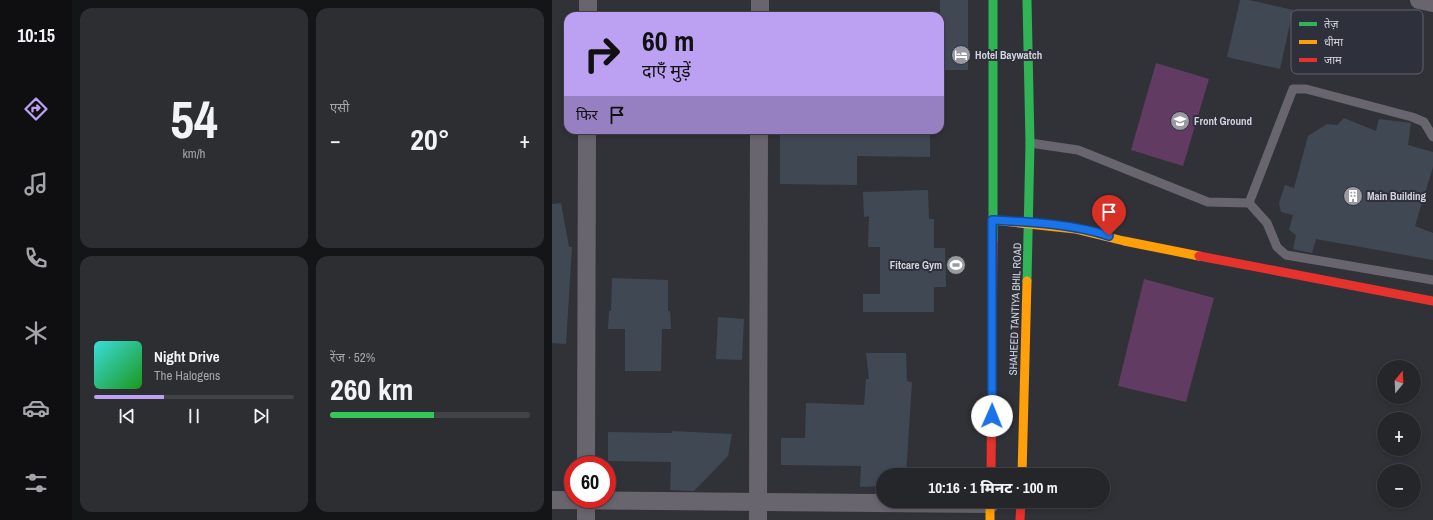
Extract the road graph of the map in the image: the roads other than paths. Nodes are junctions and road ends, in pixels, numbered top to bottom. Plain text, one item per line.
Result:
1 (588, 0) edge
2 (760, 0) edge
3 (992, 0) edge
4 (1027, 0) edge
5 (1419, 0) edge
6 (1433, 3) edge
7 (588, 12) edge
8 (760, 12) edge
9 (588, 134) edge
10 (759, 134) edge
11 (1433, 137) edge
12 (1030, 143) junction
13 (1249, 203) junction
14 (992, 220) junction
15 (1029, 222) junction
16 (1433, 280) edge
17 (1433, 301) edge
18 (586, 456) edge
19 (991, 468) edge
20 (1022, 468) edge
21 (552, 500) edge
22 (564, 500) edge
23 (616, 500) edge
24 (758, 502) junction
25 (876, 505) edge
26 (586, 508) edge
27 (1021, 508) edge
28 (586, 520) edge
29 (758, 520) edge
30 (1020, 520) edge

1 - 7 street
2 - 8 street
3 - 14 main road, SHAHEED TANTIYA BHIL ROAD
4 - 12 main road, SHAHEED TANTIYA BHIL ROAD
5 - 6 street
9 - 18 street
10 - 24 street
11 - 13 lane
12 - 13 lane
12 - 15 main road, SHAHEED TANTIYA BHIL ROAD
13 - 16 lane
14 - 15 main road
14 - 19 main road, SHAHEED TANTIYA BHIL ROAD
15 - 17 main road
15 - 20 main road, SHAHEED TANTIYA BHIL ROAD
21 - 22 street
23 - 24 street
24 - 25 street
24 - 29 street
26 - 28 street
27 - 30 main road

